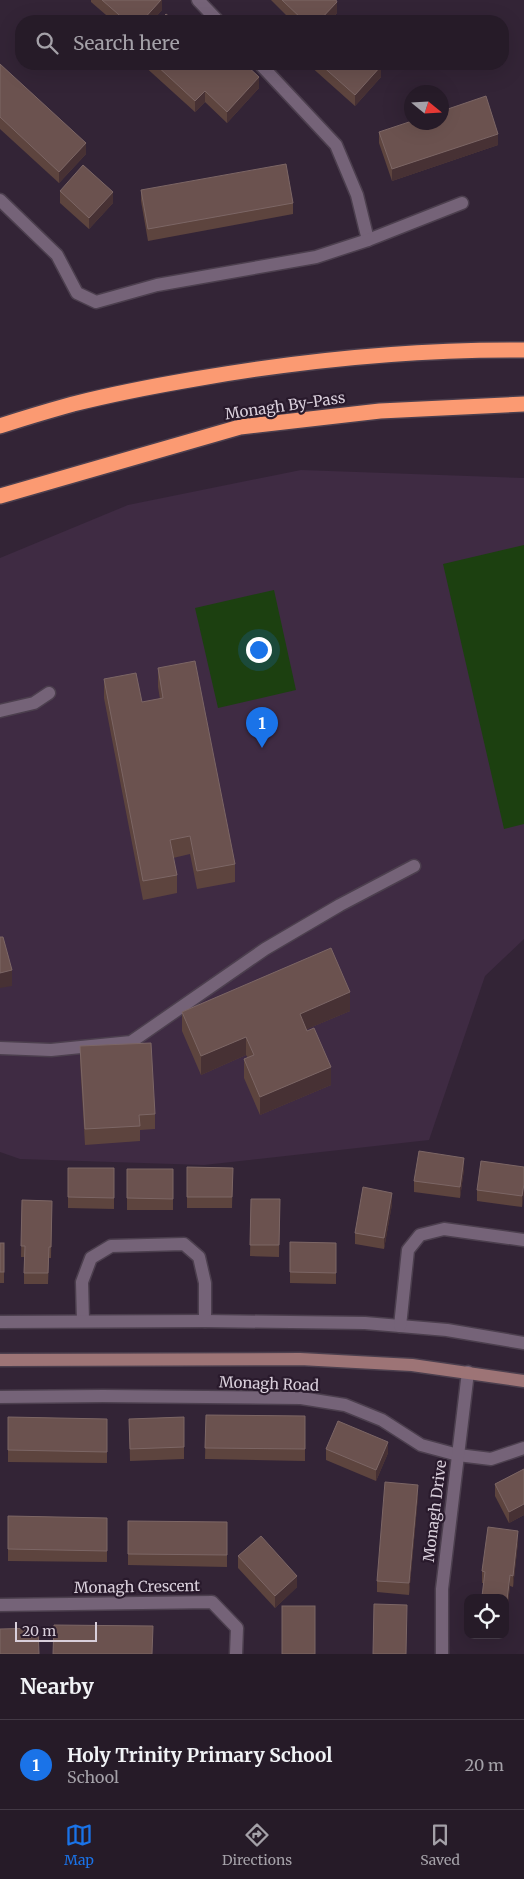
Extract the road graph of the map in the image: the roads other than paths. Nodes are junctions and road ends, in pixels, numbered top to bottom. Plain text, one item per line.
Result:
1 (198, 0) edge
2 (212, 15) edge
3 (266, 70) edge
4 (0, 200) edge
5 (462, 203) dead end
6 (368, 240) junction
7 (524, 350) edge
8 (524, 404) edge
9 (0, 426) edge
10 (0, 496) edge
11 (49, 693) dead end
12 (0, 711) edge
13 (414, 866) dead end
14 (0, 1048) edge
15 (524, 1240) edge
16 (83, 1321) junction
17 (205, 1321) junction
18 (0, 1322) edge
19 (400, 1326) junction
20 (524, 1343) edge
21 (0, 1360) edge
22 (468, 1372) junction
23 (524, 1381) edge
24 (0, 1397) edge
25 (524, 1448) edge
26 (458, 1455) junction
27 (0, 1605) edge
28 (236, 1654) edge
29 (442, 1654) edge

1 - 2 street
3 - 6 street
4 - 6 street
5 - 6 street
7 - 9 highway
8 - 10 highway, Monagh By-Pass
11 - 12 street
13 - 14 street
15 - 19 street
16 - 17 street
16 - 17 street
16 - 18 street
17 - 19 street
19 - 20 street
21 - 22 street, Monagh Road
22 - 23 street, Monagh Road
22 - 26 street, Monagh Drive
24 - 26 street, Monagh Road
25 - 26 street, Monagh Road
26 - 29 street, Monagh Drive
27 - 28 street, Monagh Crescent

